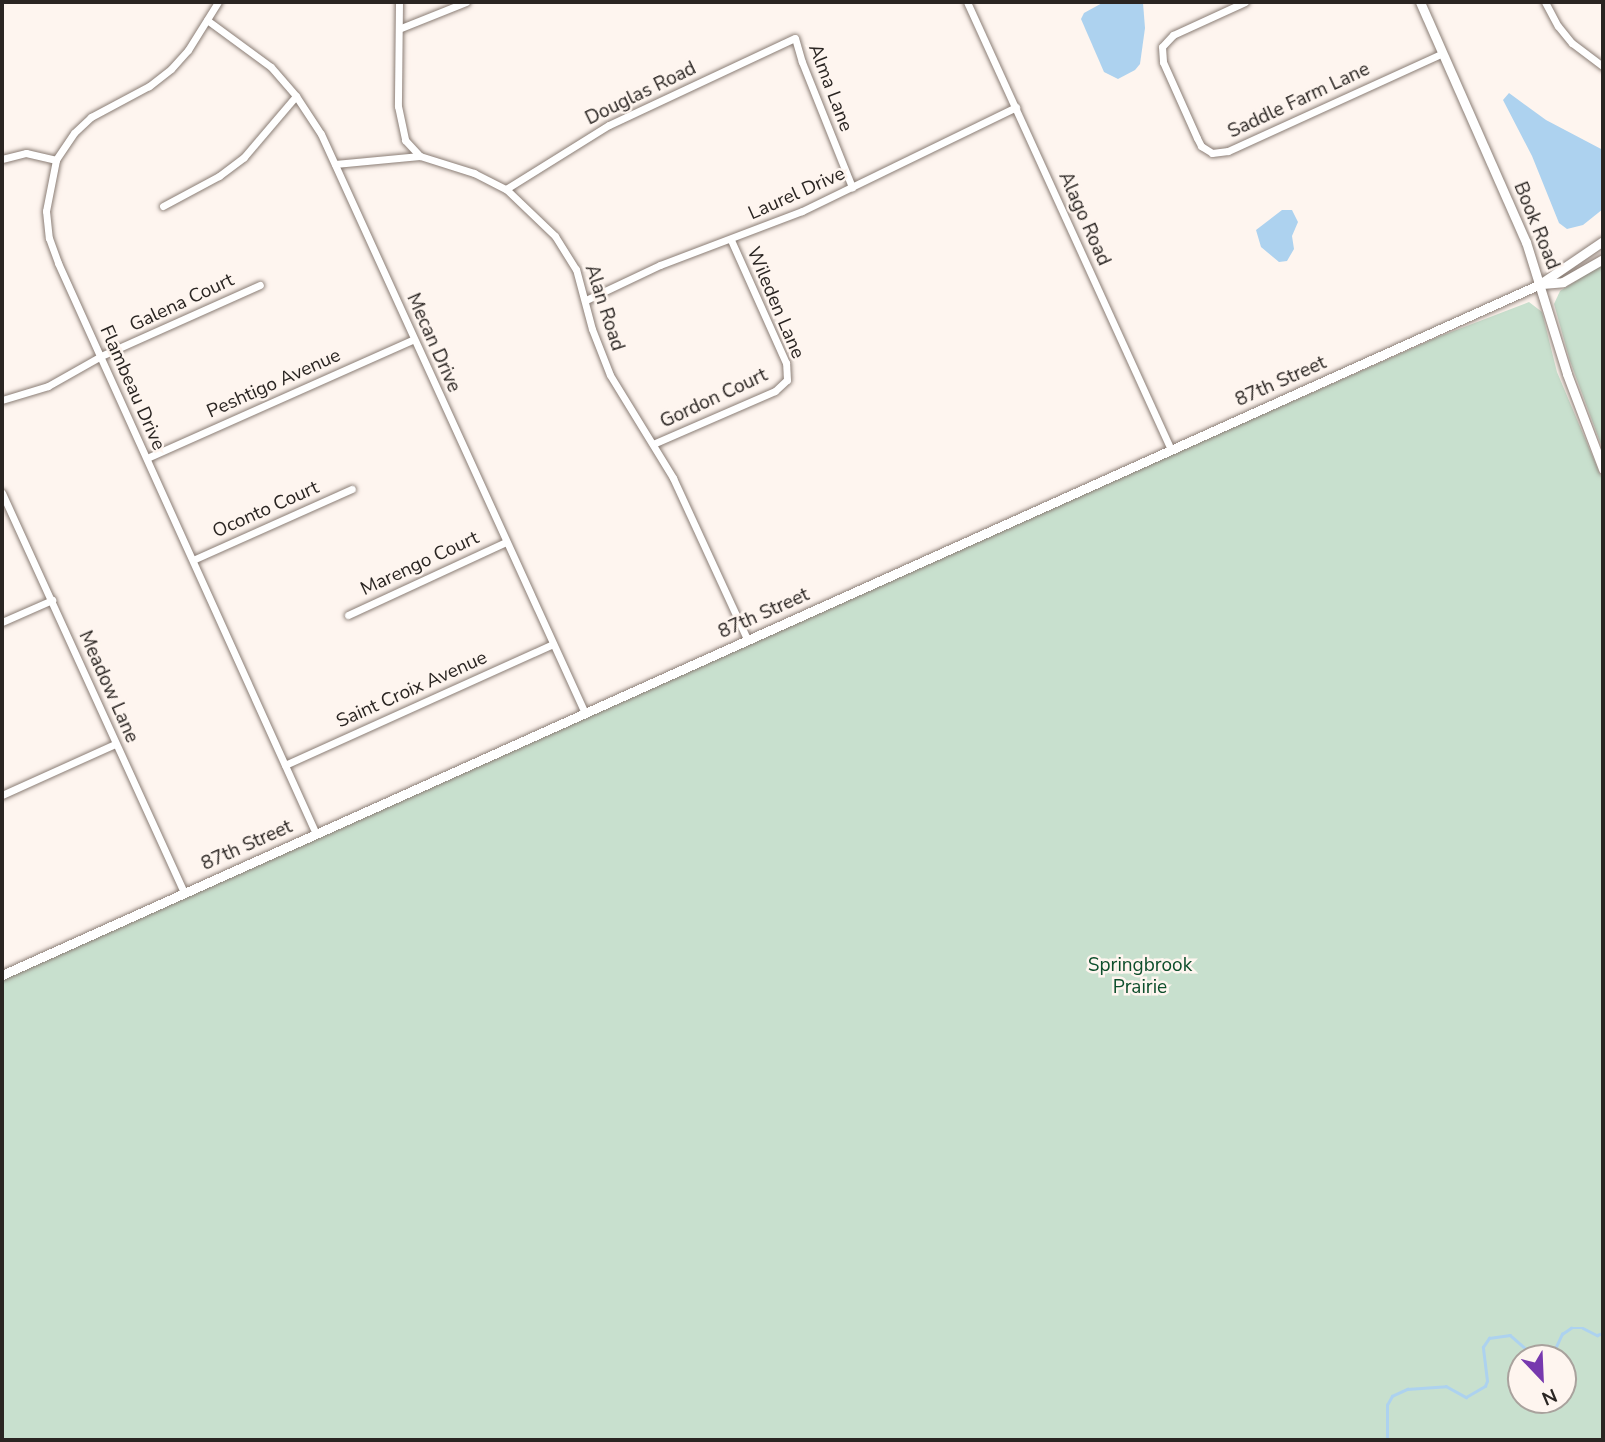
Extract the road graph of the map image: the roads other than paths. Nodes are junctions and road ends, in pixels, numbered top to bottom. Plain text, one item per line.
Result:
1 (218, 2) edge
2 (399, 2) edge
3 (466, 2) edge
4 (967, 2) edge
5 (1245, 2) edge
6 (1420, 2) edge
7 (1545, 2) edge
8 (207, 20) junction
9 (401, 28) junction
10 (795, 38) joint
11 (1443, 53) junction
12 (1603, 66) edge
13 (296, 96) junction
14 (1016, 107) junction
15 (421, 156) junction
16 (2, 159) edge
17 (56, 160) junction
18 (335, 164) junction
19 (852, 187) junction
20 (506, 189) junction
21 (163, 206) dead end
22 (731, 240) junction
23 (1603, 241) edge
24 (1603, 259) edge
25 (1540, 284) junction
26 (260, 285) dead end
27 (586, 300) junction
28 (414, 338) junction
29 (101, 356) junction
30 (787, 380) joint
31 (2, 400) edge
32 (653, 444) junction
33 (1171, 450) junction
34 (147, 458) junction
35 (1603, 469) edge
36 (352, 489) dead end
37 (2, 493) edge
38 (506, 542) junction
39 (193, 560) junction
40 (52, 600) junction
41 (348, 615) dead end
42 (2, 622) edge
43 (748, 641) junction
44 (553, 644) junction
45 (585, 713) junction
46 (115, 744) junction
47 (285, 765) junction
48 (2, 795) edge
49 (316, 834) junction
50 (184, 893) junction
51 (2, 975) edge

1 - 8 street, Flambeau Drive
2 - 9 street
3 - 9 street
4 - 14 street, Alago Road
5 - 11 street, Saddle Farm Lane
6 - 11 street, Book Road
7 - 12 street
8 - 13 street, Mecan Drive
8 - 17 street, Flambeau Drive
9 - 15 street
10 - 19 street, Alma Lane
10 - 20 street, Douglas Road
11 - 25 street, Book Road
13 - 18 street, Mecan Drive
13 - 21 street
14 - 19 street, Laurel Drive
14 - 33 street, Alago Road
15 - 18 street
15 - 20 street, Alan Road
16 - 17 street
17 - 29 street, Flambeau Drive
18 - 28 street, Mecan Drive
19 - 22 street, Laurel Drive
20 - 27 street, Alan Road
22 - 27 street, Laurel Drive
22 - 30 street, Wileden Lane
23 - 25 street, 87th Street
24 - 25 street, 87th Street
25 - 33 street, 87th Street
25 - 35 street, Book Road
26 - 29 street, Galena Court
27 - 32 street, Alan Road
28 - 34 street, Peshtigo Avenue
28 - 38 street, Mecan Drive
29 - 31 street, Galena Court
29 - 34 street, Flambeau Drive
30 - 32 street, Gordon Court
32 - 43 street, Alan Road
33 - 43 street, 87th Street
34 - 39 street, Flambeau Drive
36 - 39 street, Oconto Court
37 - 40 street, Meadow Lane
38 - 41 street, Marengo Court
38 - 44 street, Mecan Drive
39 - 47 street, Flambeau Drive
40 - 42 street
40 - 46 street, Meadow Lane
43 - 45 street, 87th Street
44 - 45 street, Mecan Drive
44 - 47 street, Saint Croix Avenue
45 - 49 street, 87th Street
46 - 48 street
46 - 50 street, Meadow Lane
47 - 49 street, Flambeau Drive
49 - 50 street, 87th Street
50 - 51 street, 87th Street

